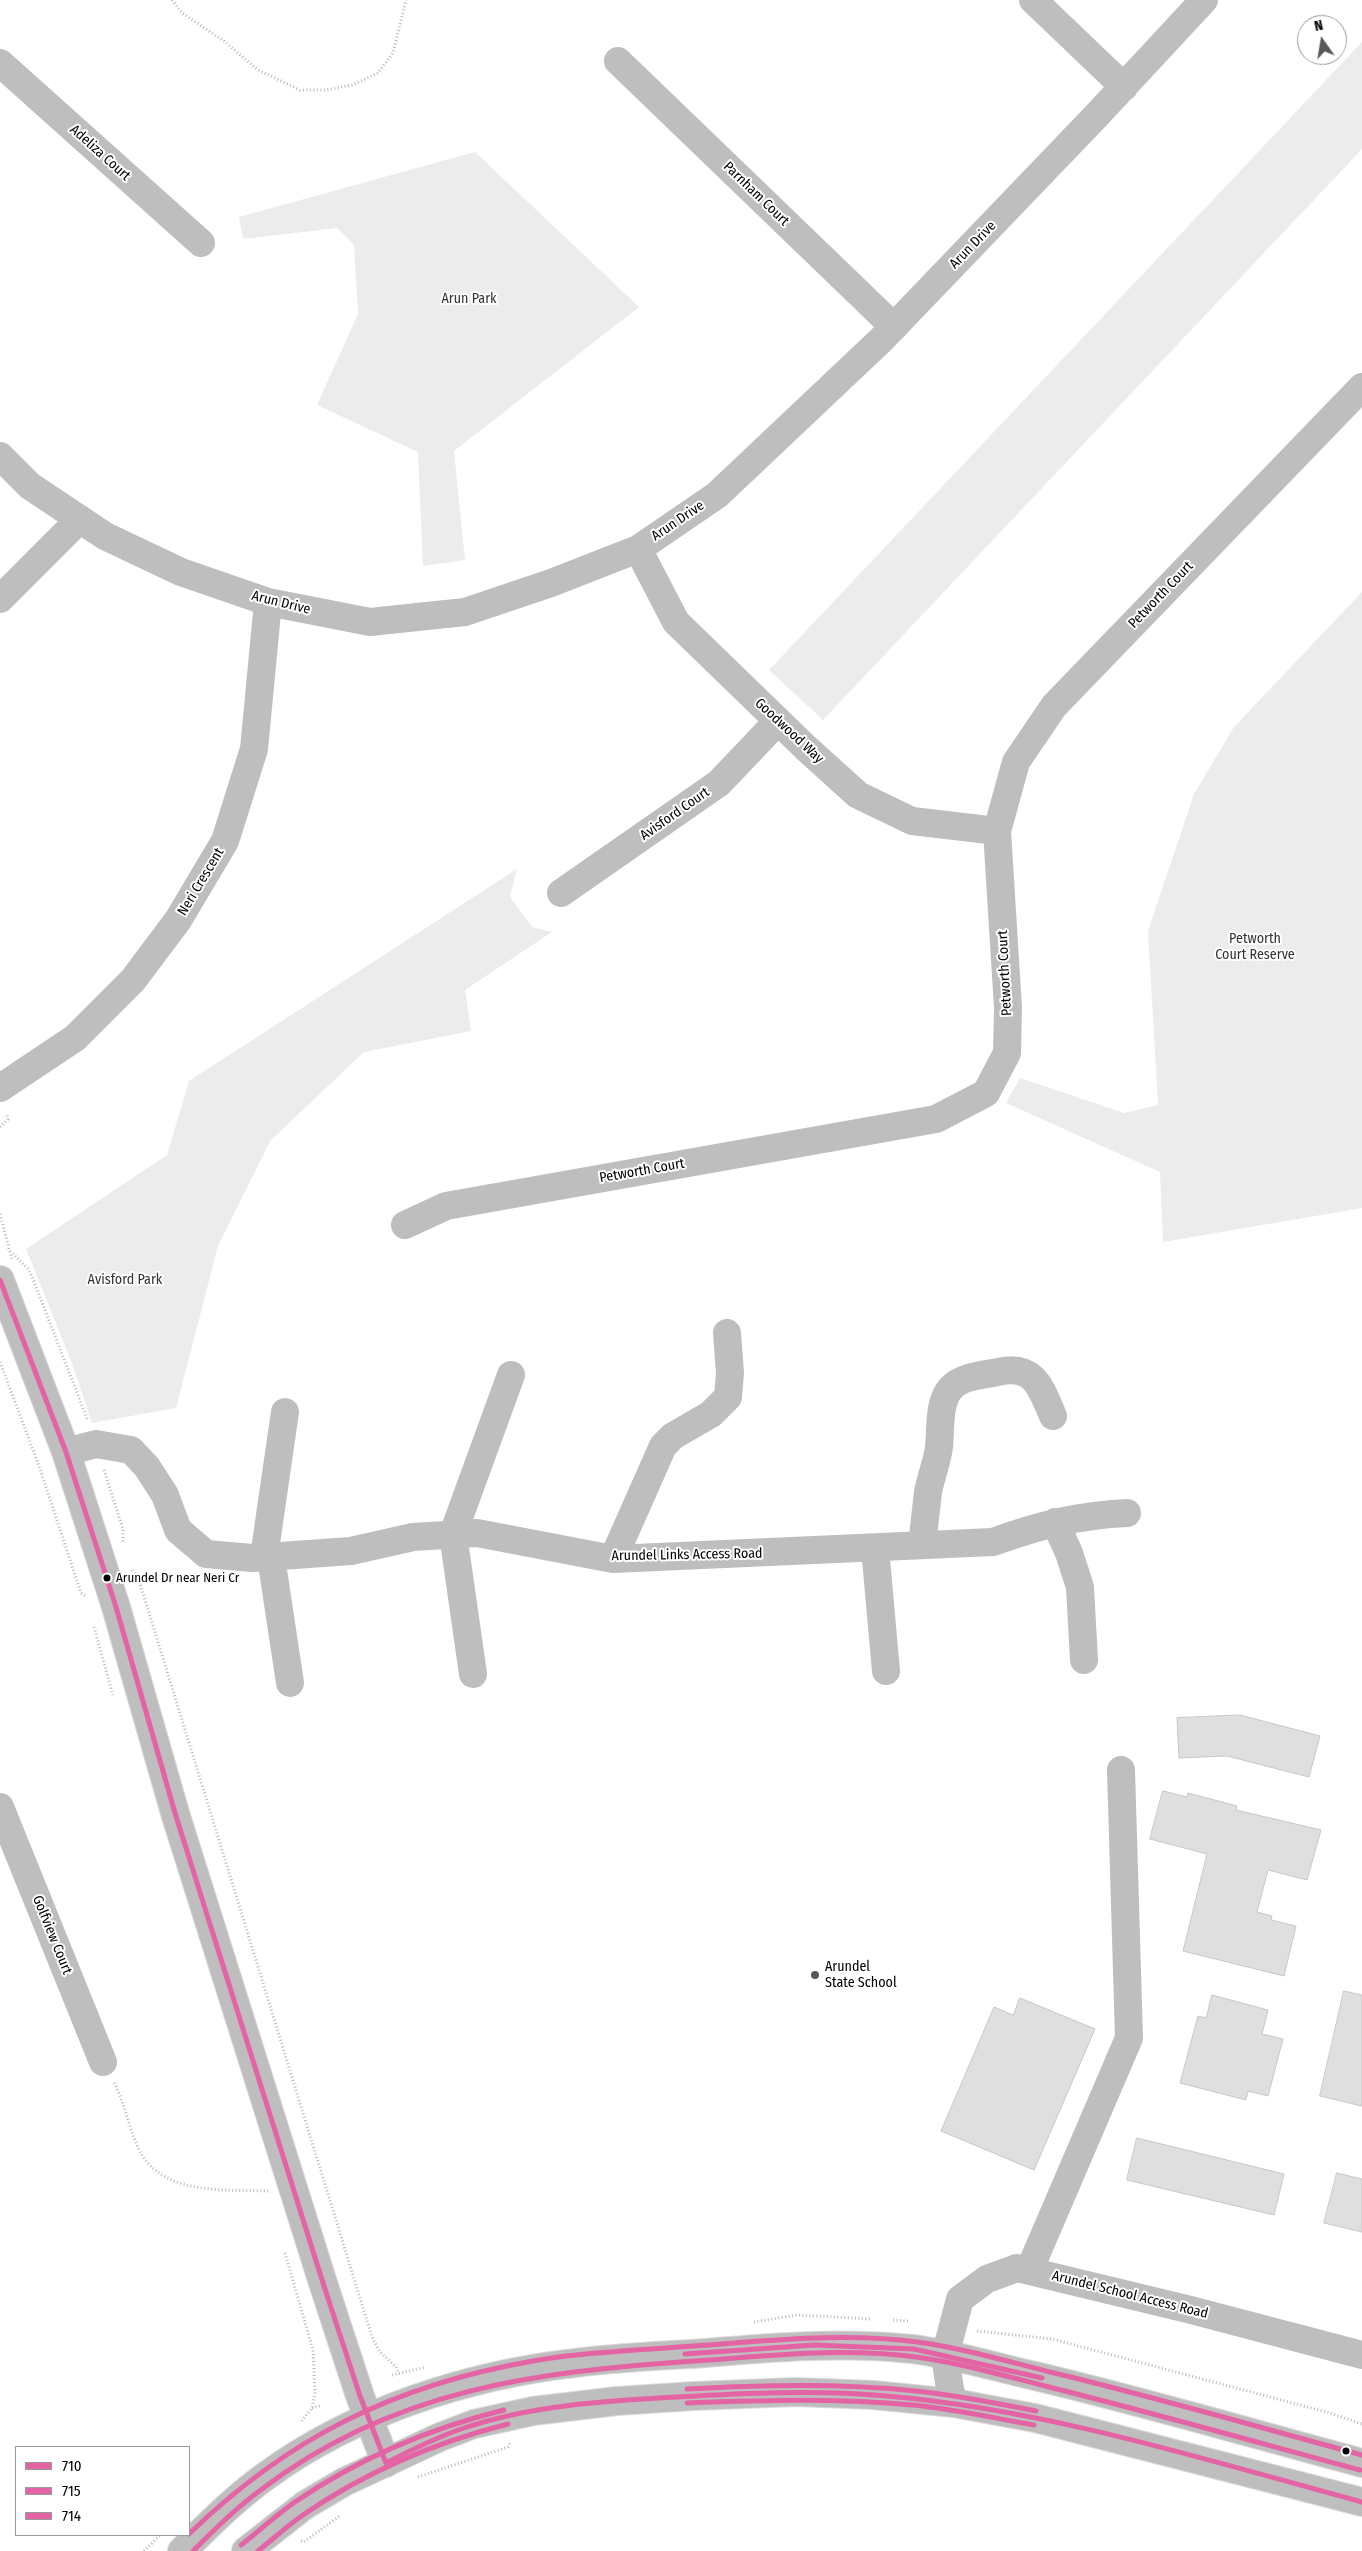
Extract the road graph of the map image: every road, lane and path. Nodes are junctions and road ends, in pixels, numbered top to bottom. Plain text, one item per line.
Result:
1 (172, 0) edge
2 (406, 0) edge
3 (1033, 0) edge
4 (1204, 0) edge
5 (618, 61) dead end
6 (0, 63) edge
7 (1124, 87) junction
8 (200, 243) dead end
9 (894, 327) junction
10 (1362, 388) edge
11 (0, 456) edge
12 (80, 519) junction
13 (638, 549) junction
14 (0, 599) edge
15 (268, 602) junction
16 (778, 721) junction
17 (997, 831) junction
18 (561, 894) dead end
19 (0, 1088) edge
20 (7, 1115) dead end
21 (0, 1127) edge
22 (0, 1214) edge
23 (405, 1225) dead end
24 (10, 1251) junction
25 (7, 1272) edge
26 (727, 1333) dead end
27 (511, 1375) dead end
28 (285, 1412) dead end
29 (1053, 1416) dead end
30 (96, 1444) junction
31 (66, 1452) junction
32 (1126, 1513) dead end
33 (1055, 1522) junction
34 (453, 1534) junction
35 (922, 1545) junction
36 (124, 1548) dead end
37 (875, 1548) junction
38 (267, 1557) junction
39 (614, 1559) junction
40 (130, 1568) dead end
41 (1084, 1660) dead end
42 (886, 1671) dead end
43 (472, 1674) dead end
44 (290, 1683) dead end
45 (1121, 1770) dead end
46 (0, 1807) edge
47 (103, 2062) joint
48 (295, 2193) junction
49 (1029, 2271) junction
50 (1362, 2355) edge
51 (945, 2356) junction
52 (398, 2374) dead end
53 (954, 2403) junction
54 (322, 2406) dead end
55 (312, 2408) dead end
56 (368, 2418) junction
57 (508, 2447) dead end
58 (386, 2462) junction
59 (1362, 2463) edge
60 (412, 2479) dead end
61 (1362, 2502) edge
62 (345, 2513) dead end
63 (159, 2536) edge
64 (304, 2542) dead end
65 (144, 2551) edge
66 (182, 2551) edge
67 (246, 2551) edge

1 - 2 path
3 - 7 street
4 - 7 street, Arun Drive
5 - 9 street, Parnham Court
6 - 8 street, Adeliza Court
7 - 9 street, Arun Drive
9 - 13 street, Arun Drive
10 - 17 street, Petworth Court
11 - 12 street, Arun Drive
12 - 14 street
12 - 15 street, Arun Drive
13 - 15 street, Arun Drive
13 - 16 street, Goodwood Way
15 - 19 street, Neri Crescent
16 - 17 street, Goodwood Way
16 - 18 street, Avisford Court
17 - 23 street, Petworth Court
20 - 21 path
22 - 24 path
24 - 25 path
24 - 30 path
25 - 31 street
26 - 39 street
27 - 34 street
28 - 38 street
29 - 35 street
30 - 31 street, Arundel Links Access Road
30 - 36 path
30 - 38 street, Arundel Links Access Road
31 - 48 street
32 - 33 street, Arundel Links Access Road
33 - 35 street, Arundel Links Access Road
33 - 41 street
34 - 38 street, Arundel Links Access Road
34 - 39 street, Arundel Links Access Road
34 - 43 street
35 - 37 street, Arundel Links Access Road
37 - 39 street, Arundel Links Access Road
37 - 42 street
38 - 44 street
40 - 52 path
45 - 49 street
46 - 47 street, Golfview Court
47 - 48 path
48 - 56 street
49 - 50 street, Arundel School Access Road
49 - 51 street, Arundel School Access Road
51 - 53 street
51 - 56 street
51 - 59 street
53 - 58 street
53 - 61 street
54 - 55 path
56 - 58 street
56 - 66 street
57 - 60 path
58 - 67 street
62 - 64 path
63 - 65 path

